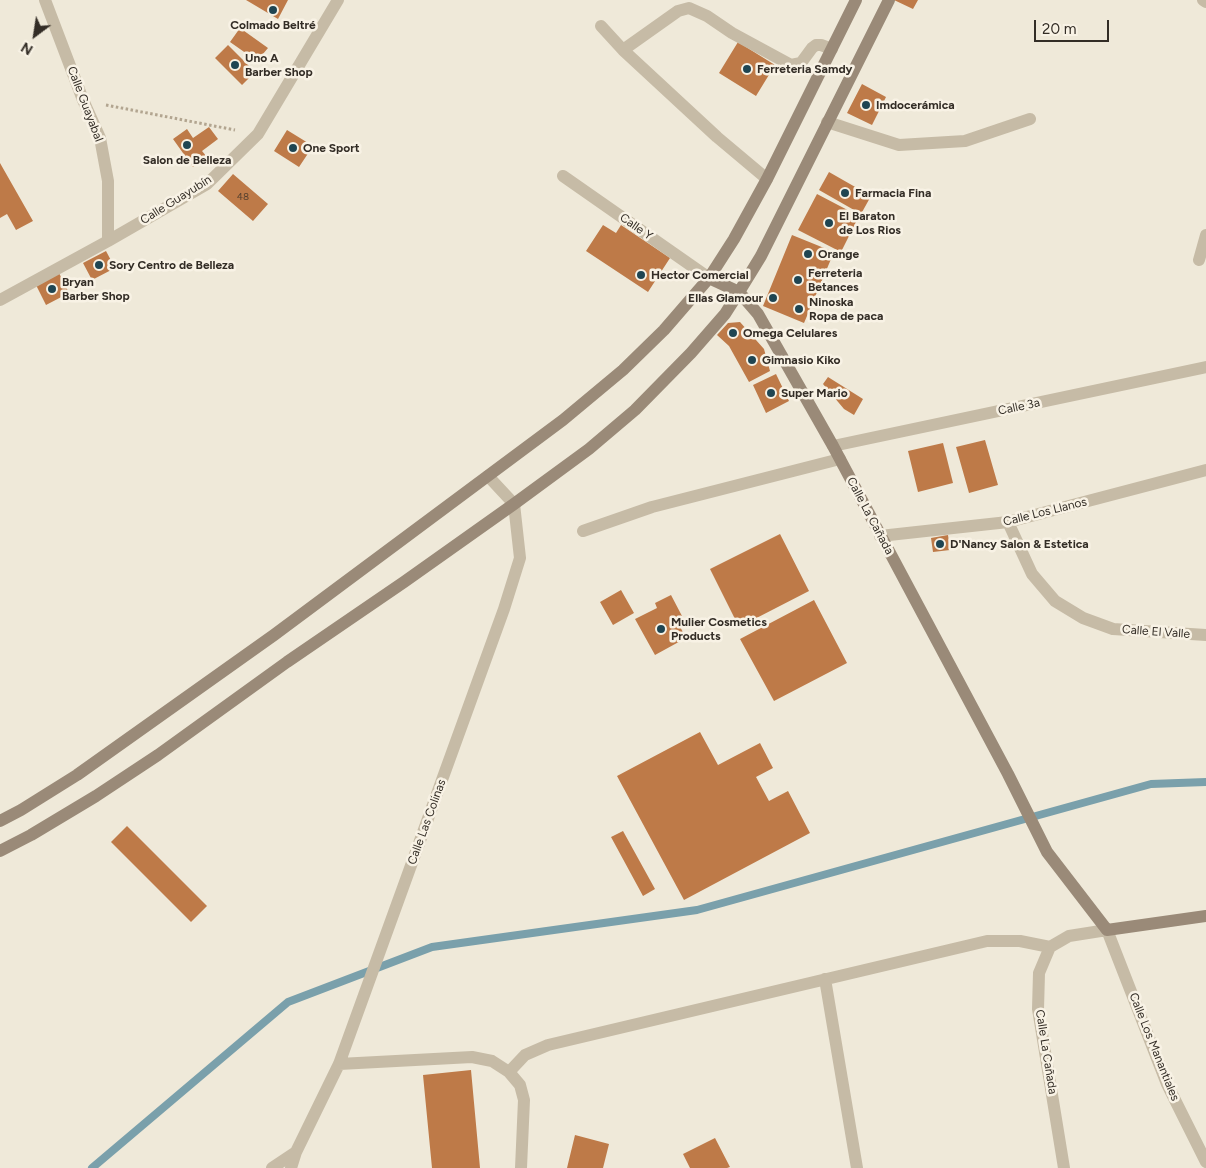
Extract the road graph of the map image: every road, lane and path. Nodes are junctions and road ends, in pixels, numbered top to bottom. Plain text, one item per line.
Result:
1 (45, 0) edge
2 (338, 0) edge
3 (856, 0) edge
4 (889, 0) edge
5 (601, 26) dead end
6 (832, 49) junction
7 (623, 50) junction
8 (84, 100) junction
9 (1030, 119) dead end
10 (827, 122) junction
11 (258, 134) junction
12 (563, 176) dead end
13 (767, 178) junction
14 (1206, 235) edge
15 (108, 241) junction
16 (1199, 260) dead end
17 (709, 278) junction
18 (739, 292) junction
19 (0, 300) edge
20 (1206, 368) edge
21 (833, 446) junction
22 (840, 459) junction
23 (1206, 470) edge
24 (488, 476) junction
25 (514, 504) junction
26 (1008, 522) junction
27 (583, 530) dead end
28 (880, 536) junction
29 (1206, 635) edge
30 (0, 821) edge
31 (0, 851) edge
32 (1206, 916) edge
33 (1107, 930) junction
34 (1050, 948) junction
35 (825, 979) junction
36 (339, 1064) junction
37 (509, 1072) junction
38 (296, 1152) junction
39 (1206, 1162) edge
40 (272, 1168) edge
41 (291, 1168) edge
42 (521, 1168) edge
43 (857, 1168) edge
44 (1064, 1168) edge

1 - 8 street, Calle Guayabal
2 - 11 street, Calle Guayubín
3 - 6 main road
4 - 10 main road
5 - 7 street
6 - 7 street
6 - 13 main road
7 - 13 street
8 - 11 path
8 - 15 street, Calle Guayabal
9 - 10 street
10 - 18 main road
11 - 15 street, Calle Guayubín
12 - 17 street, Calle Y
13 - 17 main road
14 - 16 street
15 - 19 street, Calle Guayubín
17 - 18 main road, Calle La Cañada
17 - 24 main road
18 - 21 main road, Calle La Cañada
18 - 25 main road
20 - 21 street, Calle 3a
21 - 22 main road, Calle La Cañada
22 - 27 street
22 - 28 main road, Calle La Cañada
23 - 26 street, Calle Los Llanos
24 - 25 street
24 - 30 main road
25 - 31 main road
25 - 36 street, Calle Las Colinas
26 - 28 street, Calle Los Llanos
26 - 29 street, Calle El Valle
28 - 33 main road, Calle La Cañada
32 - 33 main road
33 - 34 street
33 - 39 street, Calle Los Manantiales
34 - 35 street
34 - 44 street, Calle La Cañada
35 - 37 street
35 - 43 street
36 - 37 street
36 - 38 street, Calle Las Colinas
37 - 42 street
38 - 40 street
38 - 41 street, Calle Las Colinas

